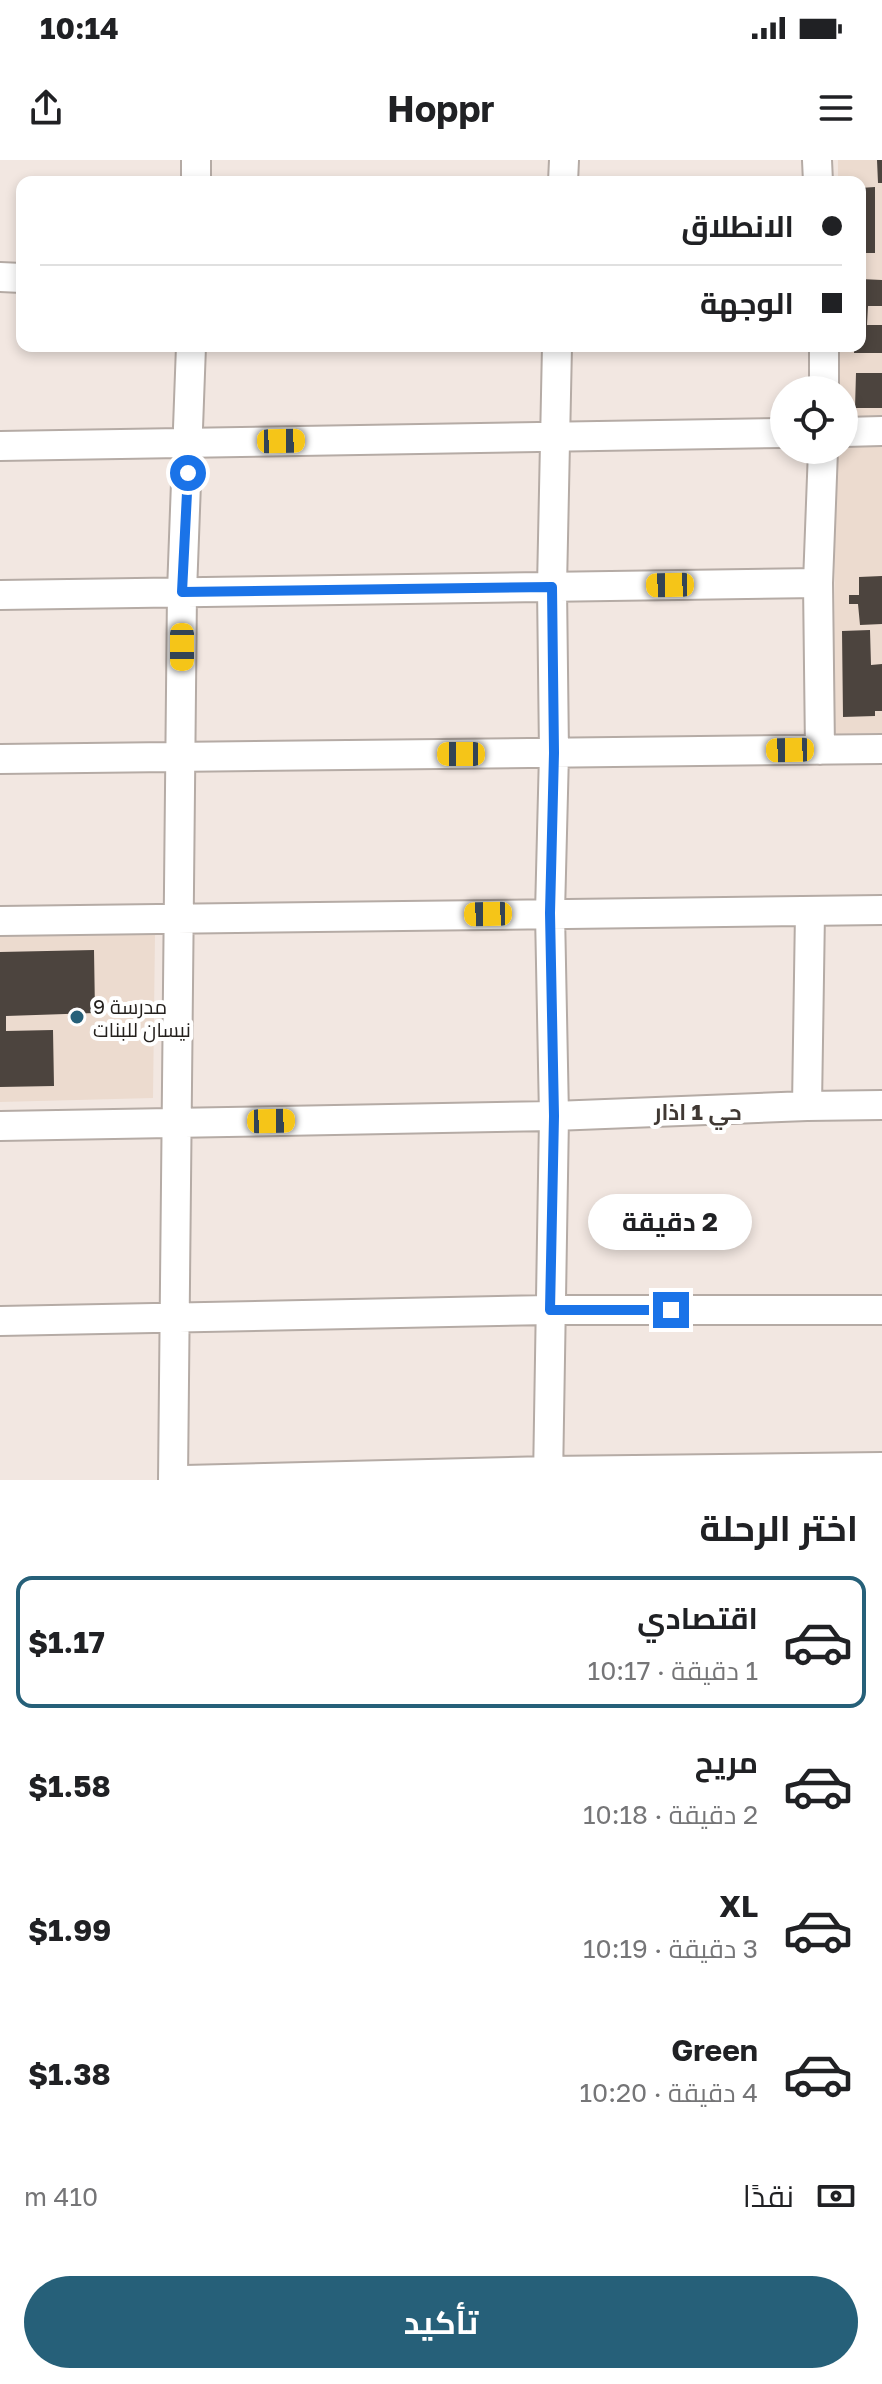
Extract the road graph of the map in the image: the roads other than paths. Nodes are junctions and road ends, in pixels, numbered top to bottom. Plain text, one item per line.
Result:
1 (191, 352) edge
2 (557, 352) edge
3 (824, 352) edge
4 (824, 376) edge
5 (882, 431) edge
6 (858, 432) edge
7 (770, 433) edge
8 (556, 437) junction
9 (189, 443) junction
10 (0, 446) edge
11 (822, 464) edge
12 (818, 583) junction
13 (552, 587) junction
14 (182, 592) junction
15 (0, 595) edge
16 (882, 749) edge
17 (820, 750) junction
18 (554, 753) junction
19 (181, 757) junction
20 (0, 759) edge
21 (882, 910) edge
22 (810, 912) junction
23 (550, 913) junction
24 (178, 918) junction
25 (0, 921) edge
26 (882, 1105) edge
27 (807, 1106) junction
28 (554, 1116) junction
29 (177, 1123) junction
30 (0, 1126) edge
31 (550, 1310) junction
32 (882, 1310) edge
33 (175, 1319) junction
34 (0, 1321) edge
35 (882, 1467) edge
36 (548, 1476) edge
37 (173, 1480) edge
38 (185, 1480) edge

1 - 9 street
2 - 8 street
3 - 4 street
5 - 6 street
7 - 8 street
8 - 9 street
8 - 13 street
9 - 10 street
9 - 14 street
11 - 12 street
12 - 13 street
12 - 17 street
13 - 14 street
13 - 18 street
14 - 15 street
14 - 19 street
16 - 17 street
17 - 18 street
18 - 19 street
18 - 23 street
19 - 20 street
19 - 24 street
21 - 22 street
22 - 23 street
22 - 27 street
23 - 24 street
23 - 28 street
24 - 25 street
24 - 29 street
26 - 27 street
27 - 28 street
28 - 29 street
28 - 31 street
29 - 30 street
29 - 33 street
31 - 32 street
31 - 33 street
31 - 36 street
33 - 34 street
33 - 37 street
35 - 36 street
36 - 38 street

